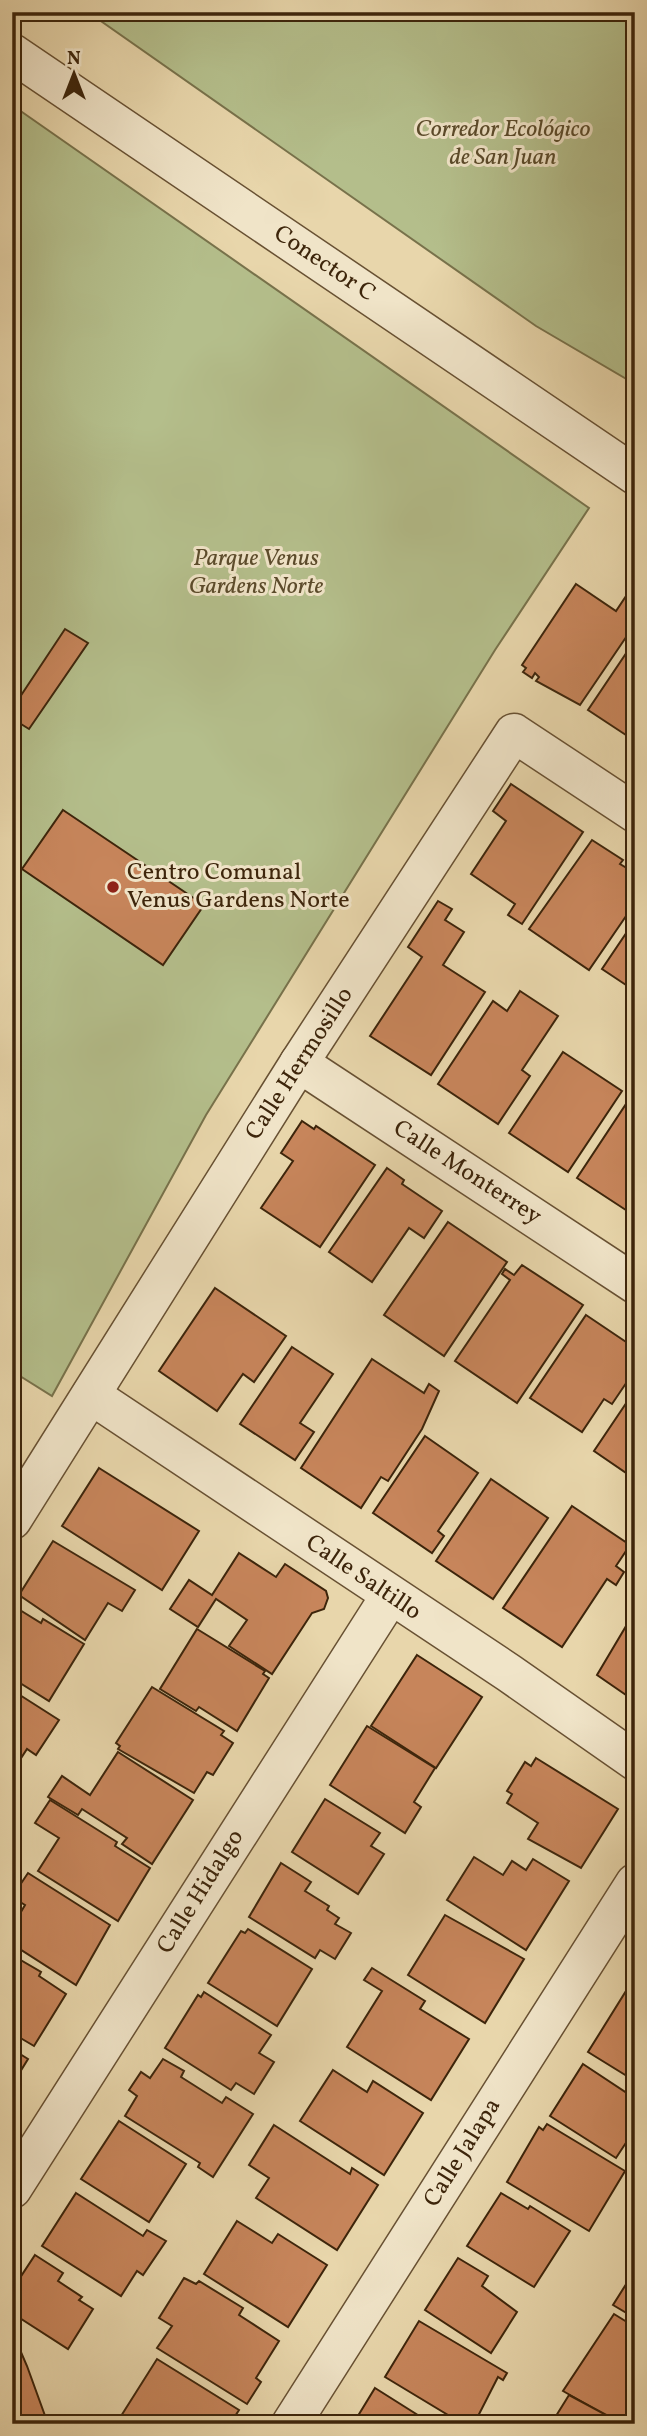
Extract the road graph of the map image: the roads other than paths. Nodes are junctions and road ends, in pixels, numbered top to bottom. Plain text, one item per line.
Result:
1 (12, 52) edge
2 (635, 475) edge
3 (635, 813) edge
4 (299, 1063) junction
5 (635, 1284) edge
6 (91, 1395) junction
7 (12, 1520) edge
8 (390, 1596) junction
9 (635, 1761) edge
10 (635, 1883) edge
11 (12, 2189) edge
12 (291, 2424) edge

1 - 2 street, Conector C
3 - 4 street, Calle Hermosillo
4 - 5 street, Calle Monterrey
4 - 6 street, Calle Hermosillo
6 - 7 street, Calle Hermosillo
6 - 8 street, Calle Saltillo
8 - 9 street, Calle Saltillo
8 - 11 street, Calle Hidalgo
10 - 12 street, Calle Jalapa

